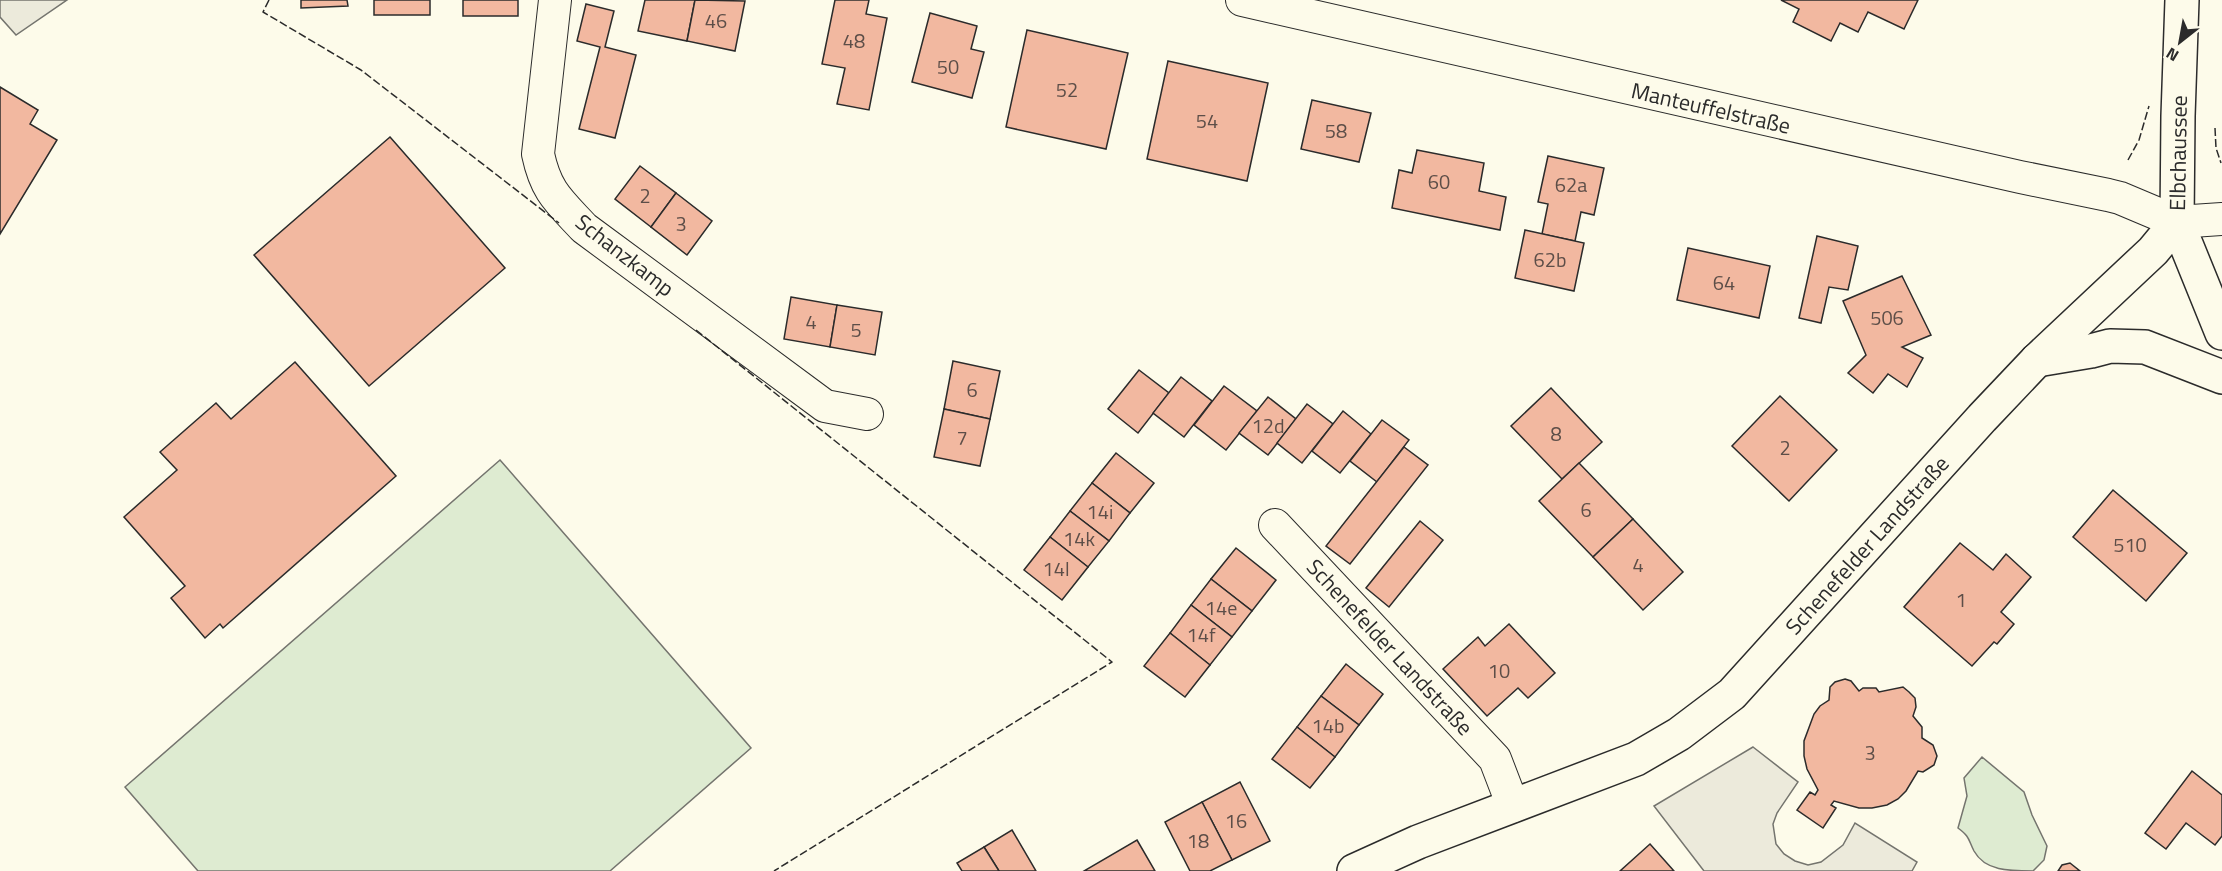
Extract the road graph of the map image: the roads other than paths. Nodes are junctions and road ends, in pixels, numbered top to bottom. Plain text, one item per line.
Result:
1 (555, 0) edge
2 (1242, 0) edge
3 (2182, 0) edge
4 (2222, 219) edge
5 (2177, 222) junction
6 (2222, 333) edge
7 (2037, 360) junction
8 (2222, 377) edge
9 (867, 414) dead end
10 (1275, 525) dead end
11 (1513, 806) junction
12 (1354, 871) edge

1 - 9 street, Schanzkamp
2 - 5 street, Manteuffelstraße
3 - 5 main road, Elbchaussee
4 - 5 street
5 - 6 main road, Elbchaussee
5 - 7 main road, Schenefelder Landstraße
7 - 8 main road
7 - 11 main road, Schenefelder Landstraße
10 - 11 street, Schenefelder Landstraße
11 - 12 main road, Schenefelder Landstraße

